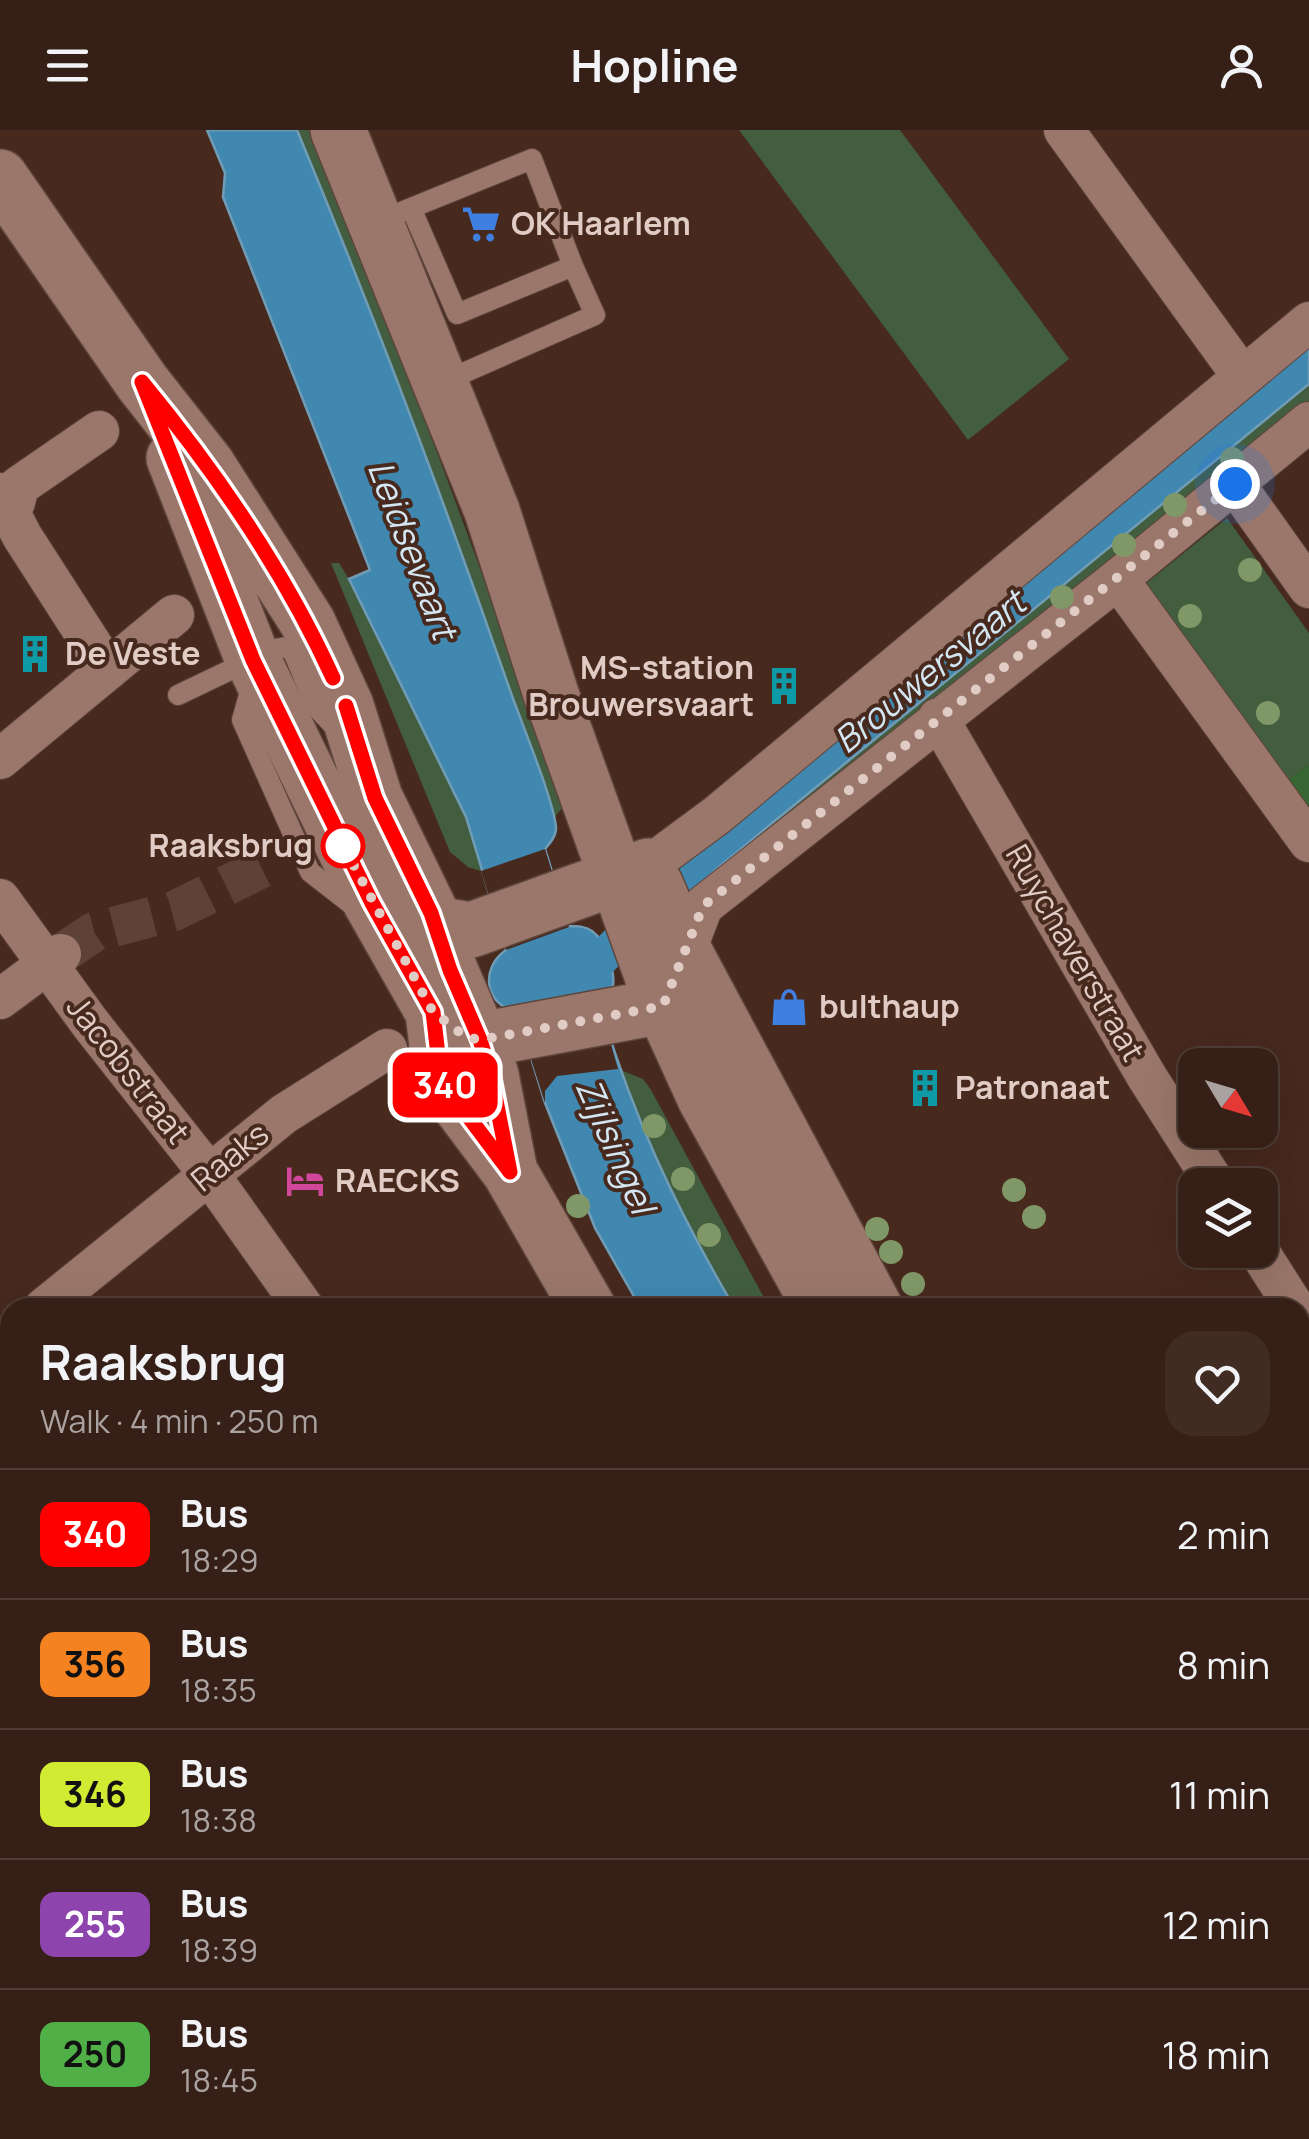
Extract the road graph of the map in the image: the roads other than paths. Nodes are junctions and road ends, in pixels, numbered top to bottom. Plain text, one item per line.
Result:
1 (338, 130) edge
2 (1064, 130) edge
3 (0, 177) edge
4 (393, 215) junction
5 (573, 266) junction
6 (1309, 322) edge
7 (1242, 376) junction
8 (142, 382) junction
9 (441, 383) junction
10 (1309, 422) edge
11 (99, 431) dead end
12 (1235, 484) junction
13 (3, 505) edge
14 (1118, 579) junction
15 (1309, 588) edge
16 (174, 615) dead end
17 (252, 628) junction
18 (108, 670) junction
19 (178, 694) dead end
20 (938, 718) junction
21 (360, 753) junction
22 (0, 758) edge
23 (1309, 842) edge
24 (0, 899) edge
25 (633, 905) junction
26 (54, 960) junction
27 (455, 991) junction
28 (0, 998) edge
29 (634, 1012) junction
30 (1205, 1168) edge
31 (209, 1174) junction
32 (1269, 1268) edge
33 (56, 1298) edge
34 (297, 1298) edge
35 (582, 1298) edge
36 (815, 1298) edge
37 (869, 1298) edge
38 (1289, 1298) edge

1 - 4 main road
2 - 7 street
3 - 8 main road
4 - 5 lane
4 - 5 lane
4 - 9 main road
5 - 9 lane
6 - 7 street
7 - 25 street
8 - 17 main road
8 - 17 main road
9 - 25 main road
10 - 12 street
11 - 13 street
12 - 14 street
12 - 15 street
13 - 18 street
14 - 20 street
14 - 23 street
16 - 18 street
17 - 19 lane
17 - 21 lane
17 - 21 main road
17 - 27 main road
18 - 22 street
20 - 25 street
20 - 30 street, Ruychaverstraat
21 - 27 main road
24 - 26 street, Jacobstraat
25 - 27 main road
25 - 29 main road
25 - 37 main road
26 - 28 street
26 - 31 street, Jacobstraat
27 - 29 main road
27 - 31 street, Raaks
27 - 35 main road
29 - 36 main road
31 - 33 street, Raaks
31 - 34 street, Jacobstraat
32 - 38 street

